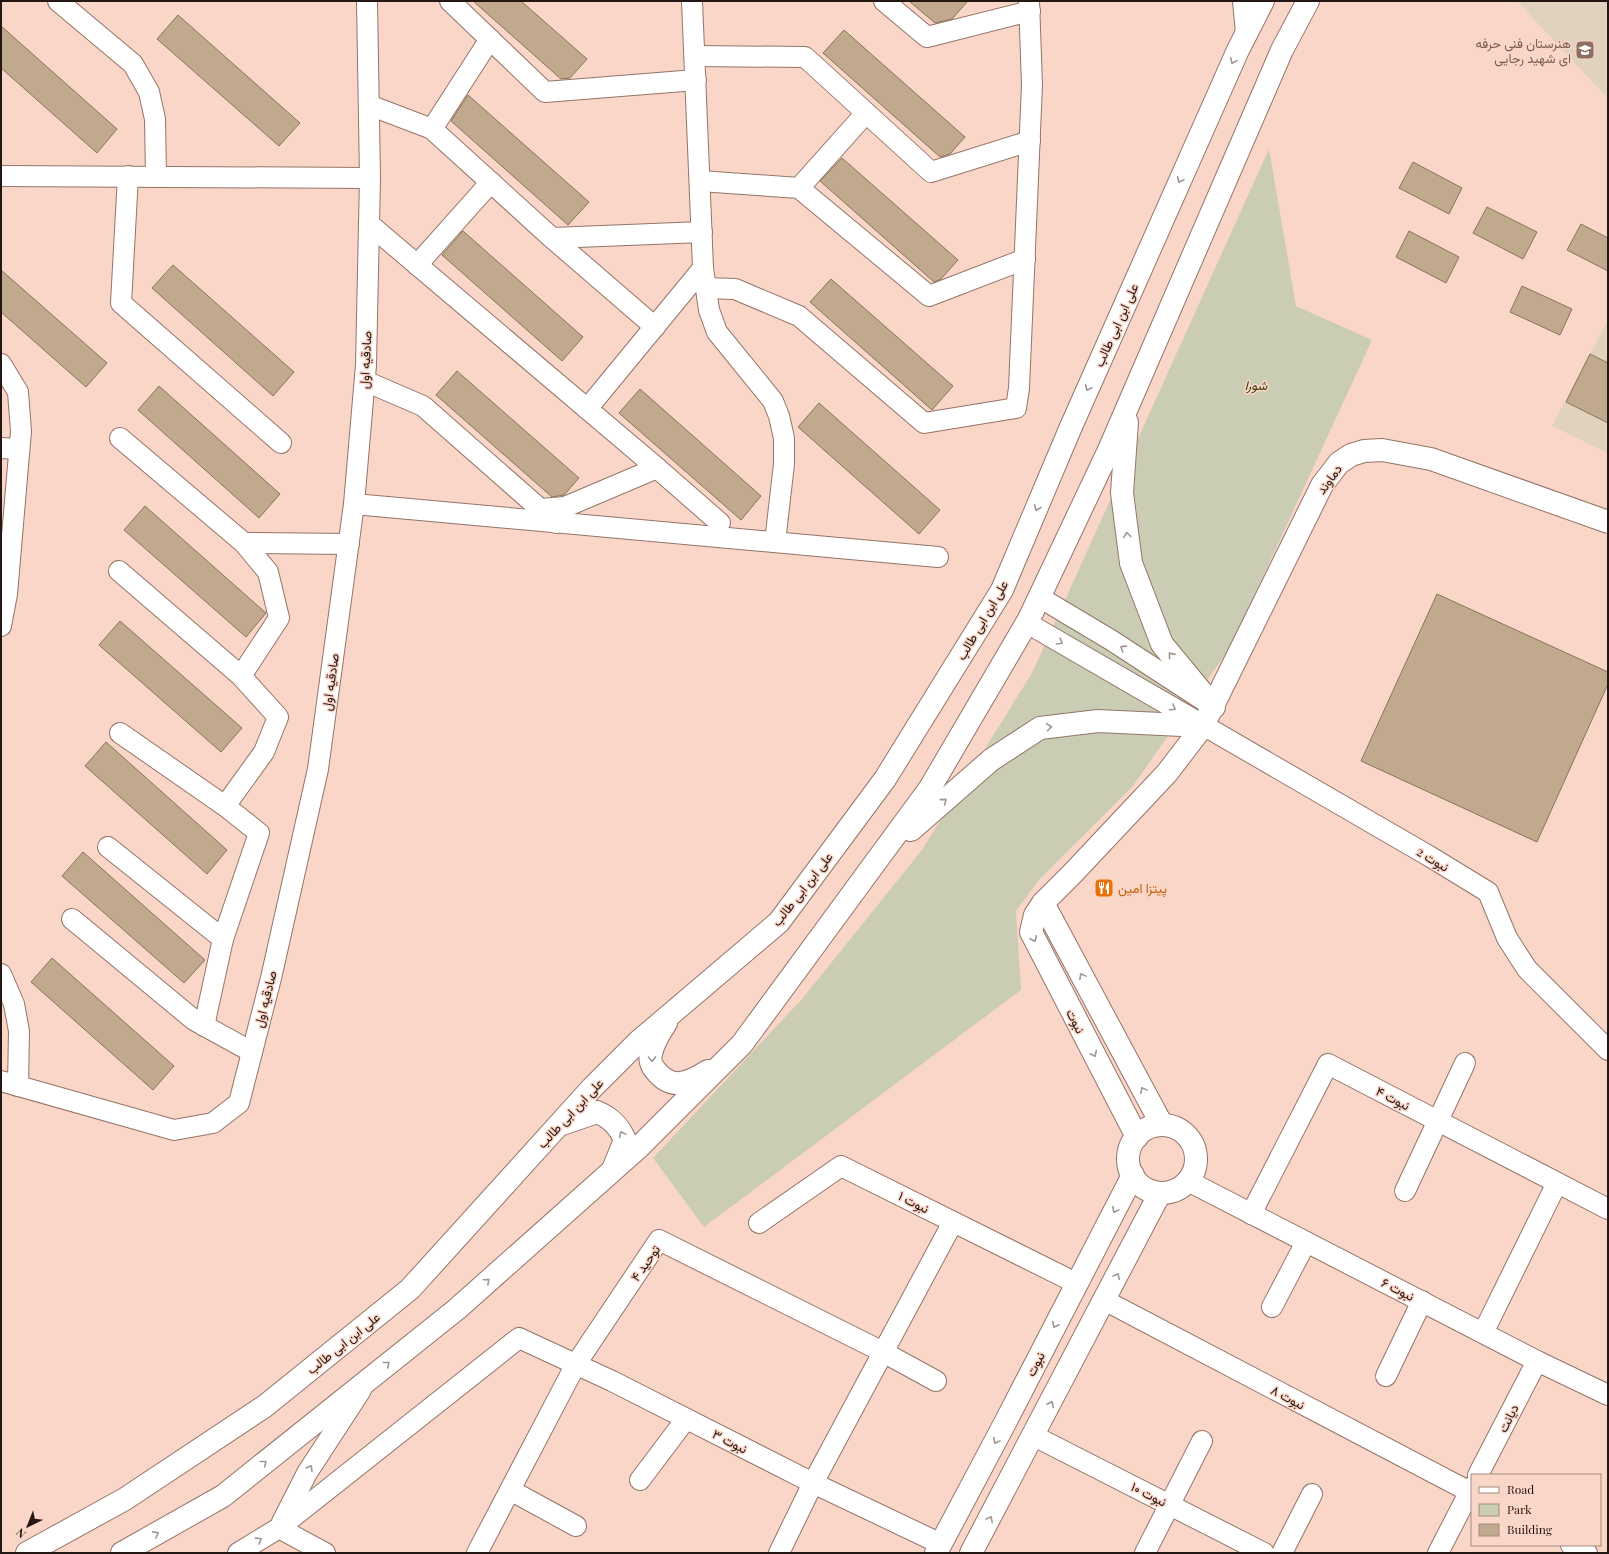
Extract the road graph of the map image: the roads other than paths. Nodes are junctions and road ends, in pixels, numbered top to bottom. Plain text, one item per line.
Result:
1 (58, 1) edge
2 (367, 1) edge
3 (450, 1) edge
4 (884, 1) edge
5 (1244, 1) edge
6 (1263, 1) edge
7 (1308, 1) edge
8 (690, 2) edge
9 (1030, 6) edge
10 (1246, 33) junction
11 (490, 39) junction
12 (695, 56) junction
13 (696, 80) junction
14 (369, 105) junction
15 (866, 113) junction
16 (432, 128) junction
17 (1030, 141) junction
18 (1, 176) edge
19 (128, 176) junction
20 (156, 176) junction
21 (370, 178) junction
22 (490, 182) junction
23 (700, 182) junction
24 (800, 188) junction
25 (370, 224) junction
26 (702, 232) junction
27 (552, 238) junction
28 (1025, 259) junction
29 (417, 264) junction
30 (703, 268) junction
31 (706, 288) junction
32 (655, 327) junction
33 (1, 364) edge
34 (365, 382) junction
35 (1129, 403) junction
36 (587, 409) junction
37 (120, 438) dead end
38 (281, 443) dead end
39 (10, 449) edge
40 (657, 468) junction
41 (354, 504) junction
42 (541, 509) junction
43 (1608, 522) edge
44 (556, 523) junction
45 (720, 523) dead end
46 (775, 542) junction
47 (244, 543) junction
48 (349, 544) junction
49 (6, 554) edge
50 (938, 557) dead end
51 (119, 571) dead end
52 (1039, 597) junction
53 (1027, 623) junction
54 (1, 626) edge
55 (241, 676) junction
56 (1214, 707) junction
57 (1203, 726) junction
58 (120, 733) dead end
59 (225, 806) junction
60 (108, 846) dead end
61 (883, 854) junction
62 (1043, 903) junction
63 (72, 919) dead end
64 (223, 939) junction
65 (1, 974) edge
66 (673, 1012) junction
67 (204, 1026) junction
68 (1608, 1050) edge
69 (252, 1052) junction
70 (728, 1058) junction
71 (1465, 1063) dead end
72 (10, 1084) edge
73 (1438, 1122) junction
74 (1162, 1125) junction
75 (557, 1126) junction
76 (1136, 1137) junction
77 (613, 1170) junction
78 (1133, 1175) junction
79 (1188, 1181) junction
80 (1557, 1183) junction
81 (1405, 1191) dead end
82 (1160, 1193) junction
83 (1608, 1210) edge
84 (1251, 1214) junction
85 (953, 1222) junction
86 (759, 1223) dead end
87 (1306, 1242) junction
88 (1076, 1283) junction
89 (1104, 1300) junction
90 (1422, 1301) junction
91 (1272, 1307) dead end
92 (1483, 1333) junction
93 (883, 1352) junction
94 (1537, 1361) junction
95 (576, 1364) junction
96 (1386, 1376) dead end
97 (367, 1381) junction
98 (936, 1381) dead end
99 (1608, 1395) edge
100 (686, 1419) junction
101 (1006, 1421) junction
102 (1034, 1436) junction
103 (1202, 1441) dead end
104 (1480, 1474) edge
105 (640, 1480) dead end
106 (813, 1483) junction
107 (1471, 1486) edge
108 (510, 1490) junction
109 (1471, 1491) edge
110 (1312, 1494) dead end
111 (1169, 1504) junction
112 (576, 1526) dead end
113 (279, 1528) junction
114 (1573, 1546) edge
115 (938, 1548) edge
116 (27, 1553) edge
117 (122, 1553) edge
118 (238, 1553) edge
119 (325, 1553) edge
120 (477, 1553) edge
121 (779, 1553) edge
122 (971, 1553) edge
123 (1145, 1553) edge
124 (1264, 1553) edge
125 (1282, 1553) edge
126 (1438, 1553) edge
127 (1586, 1553) edge

1 - 20 street
2 - 14 street, صادقیه اول
3 - 11 street
4 - 9 street
5 - 10 street
6 - 10 main road, علی ابن ابی طالب
7 - 35 main road
8 - 12 street
9 - 17 street
10 -> 66 main road, علی ابن ابی طالب
11 - 13 street
11 - 16 street
12 - 13 street
12 - 15 street
13 - 23 street
14 - 16 street
14 - 21 street, صادقیه اول
15 - 17 street
15 - 24 street
16 - 22 street
17 - 28 street
18 - 19 street
19 - 20 street
19 - 38 street
20 - 21 street
21 - 25 street, صادقیه اول
22 - 27 street
22 - 29 street
23 - 24 street
23 - 26 street
24 - 28 street
25 - 29 street
25 - 34 street, صادقیه اول
26 - 27 street
26 - 30 street
27 - 32 street
28 - 31 street
29 - 36 street
30 - 31 street
30 - 32 street
31 - 46 street
32 - 36 street
33 - 39 street
34 - 41 street, صادقیه اول
34 - 42 street
35 - 52 main road
56 -> 35 main road
36 - 40 street
37 - 47 street
39 - 49 street
40 - 42 street
40 - 45 street
41 - 44 street
41 - 48 street, صادقیه اول
42 - 44 street
43 - 56 main road, دماوند
44 - 46 street
46 - 50 street
47 - 48 street
47 - 55 street
48 - 69 street, صادقیه اول
49 - 54 street
51 - 55 street
52 - 53 main road
56 -> 52 street
53 -> 57 street, نبوت 2
53 - 61 main road
55 - 59 street
56 - 57 main road, دماوند
61 -> 57 main road
57 - 62 main road, نبوت
57 - 68 street, نبوت 2
58 - 59 street
59 - 64 street
60 - 64 street
61 - 70 main road
74 -> 62 main road, نبوت
62 -> 76 main road, نبوت
63 - 67 street
64 - 67 street
65 - 72 street
66 -> 70 main road
66 - 75 main road, علی ابن ابی طالب
67 - 69 street
69 - 72 street, صادقیه اول
70 - 77 main road
71 - 73 street
73 - 80 street, نبوت ۴
73 - 81 street
73 - 84 street, نبوت ۴
74 - 76 main road
74 - 79 main road
77 -> 75 main road
75 - 116 main road, علی ابن ابی طالب
76 - 78 main road
97 -> 77 main road
78 - 82 main road
78 -> 88 main road, نبوت
79 - 82 main road
79 - 84 street, نبوت ۶
80 - 83 street, نبوت ۴
80 - 92 street
89 -> 82 main road
84 - 87 street, نبوت ۶
85 - 86 street, نبوت ۱
85 - 88 street, نبوت ۱
85 - 93 street
87 - 90 street, نبوت ۶
87 - 91 street
88 -> 101 main road, نبوت
102 -> 89 main road
89 - 107 street, نبوت ۸
90 - 92 street, نبوت ۶
90 - 96 street
92 - 94 street, نبوت ۶
93 - 95 street, توحید ۴
93 - 98 street, توحید ۴
93 - 106 street
94 - 99 street, نبوت ۶
94 - 104 street, دیانت
95 - 100 street, نبوت ۳
95 - 108 street, توحید ۴
95 - 113 street, نبوت ۳
113 -> 97 street
117 -> 97 main road
100 - 105 street
100 - 106 street, نبوت ۳
101 - 102 main road
101 -> 115 main road, نبوت
102 - 111 street, نبوت ۱۰
122 -> 102 main road
103 - 111 street
106 - 115 street, نبوت ۳
106 - 121 street
108 - 112 street
108 - 120 street, توحید ۴
109 - 126 street, دیانت
110 - 125 street
111 - 123 street
111 - 124 street, نبوت ۱۰
118 -> 113 street
113 - 119 street
114 - 127 street

